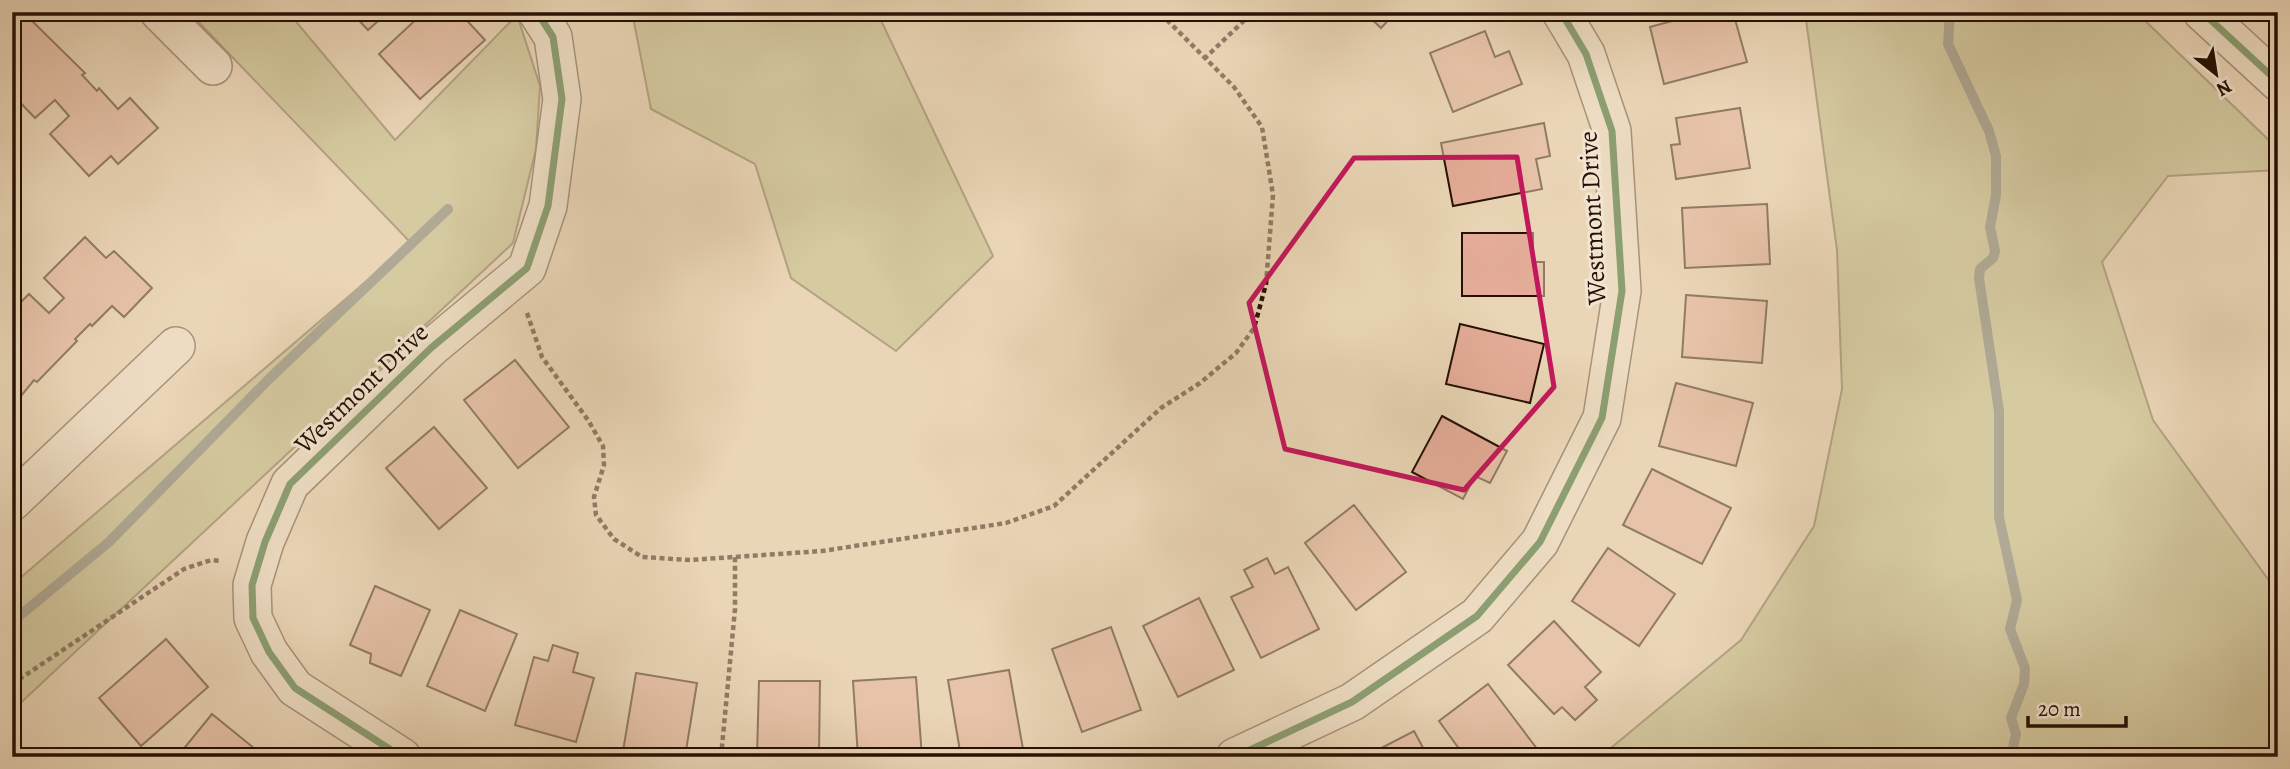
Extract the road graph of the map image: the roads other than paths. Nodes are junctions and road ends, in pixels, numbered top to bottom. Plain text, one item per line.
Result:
1 (159, 12) edge
2 (537, 12) edge
3 (1561, 12) edge
4 (2202, 12) edge
5 (213, 66) dead end
6 (2278, 82) edge
7 (176, 346) dead end
8 (12, 502) edge
9 (402, 757) edge
10 (1235, 757) edge

1 - 5 street
2 - 9 street, Westmont Drive
3 - 10 street, Westmont Drive
4 - 6 street
7 - 8 street

